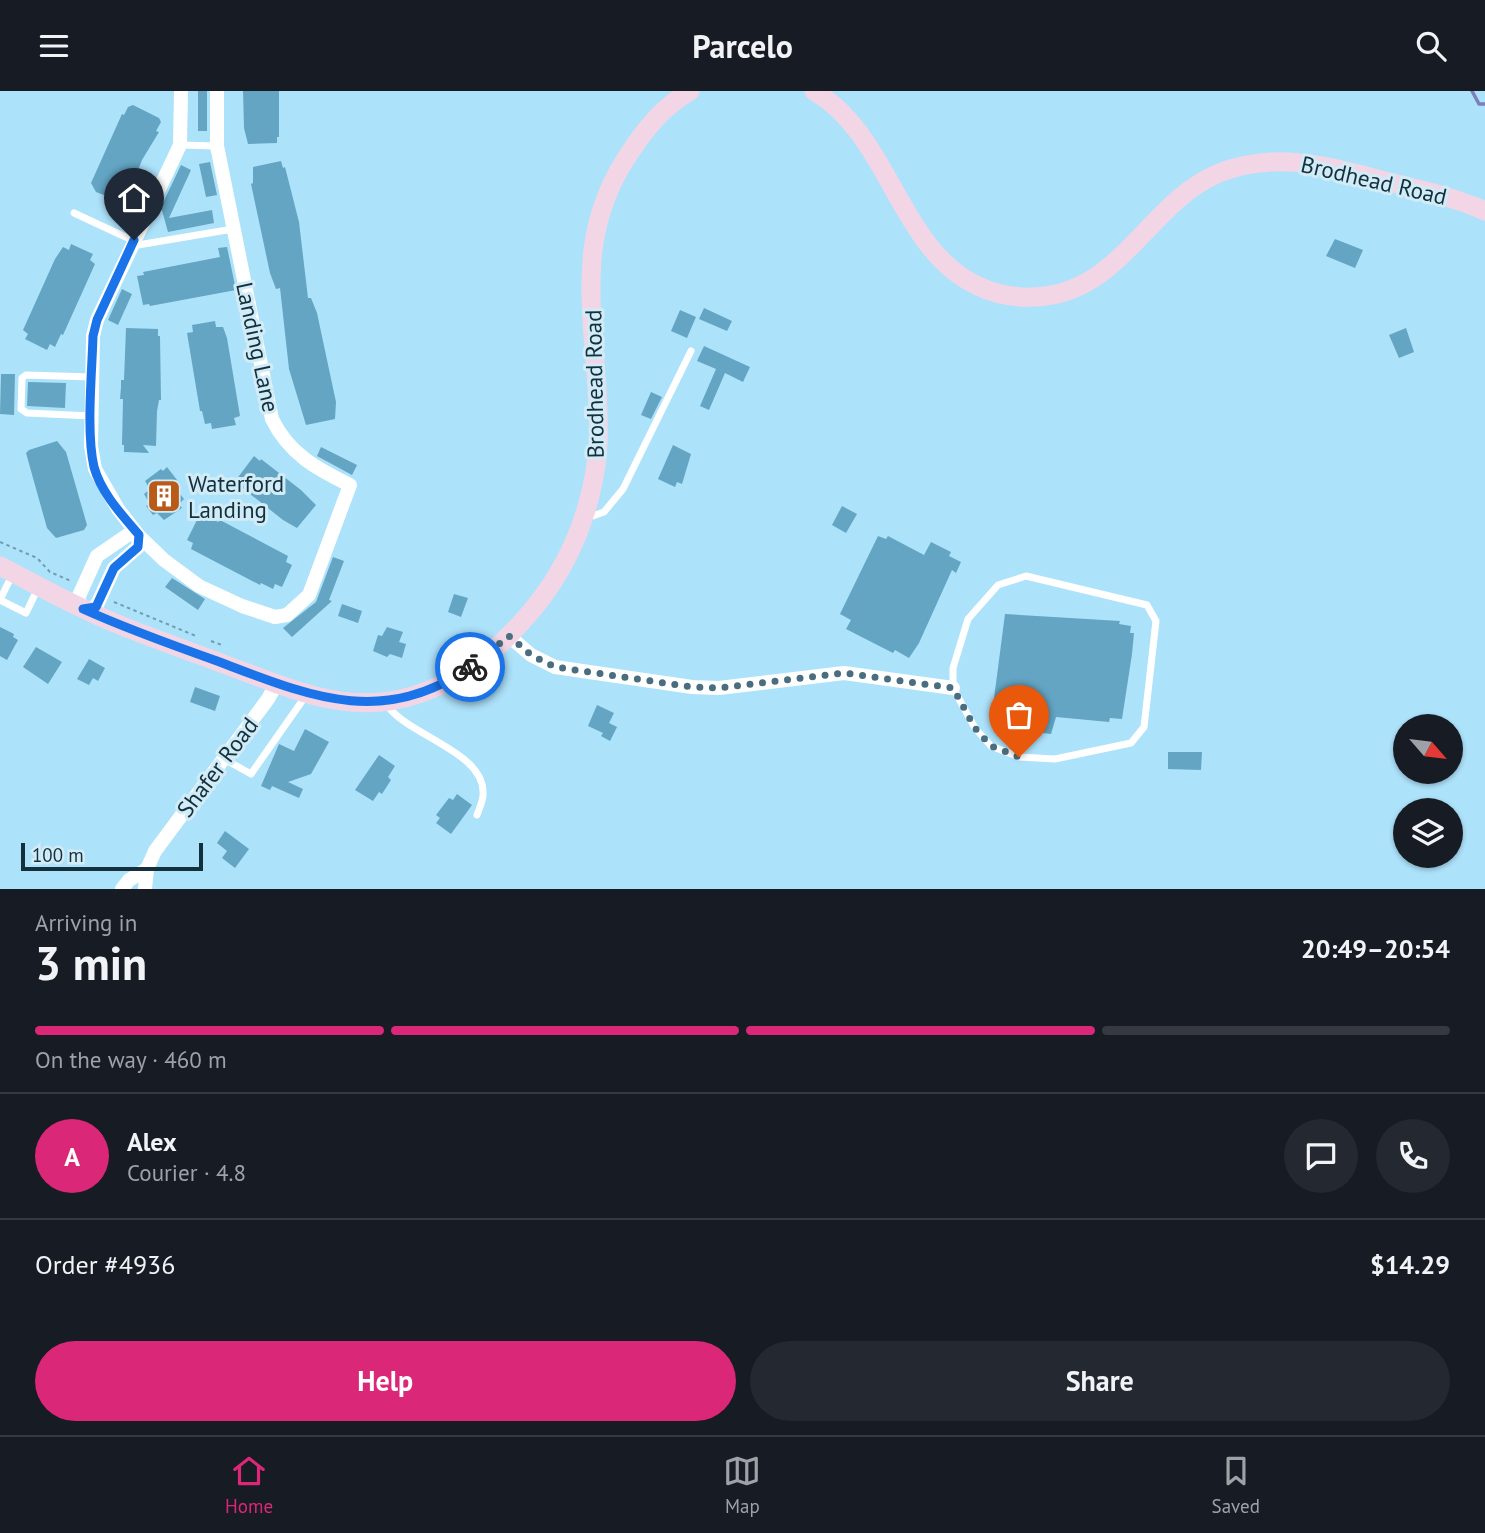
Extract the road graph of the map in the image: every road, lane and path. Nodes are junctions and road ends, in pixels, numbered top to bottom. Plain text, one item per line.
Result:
1 (181, 91) edge
2 (217, 91) edge
3 (690, 91) edge
4 (814, 91) edge
5 (180, 145) junction
6 (218, 146) junction
7 (1485, 211) edge
8 (74, 213) dead end
9 (234, 229) junction
10 (133, 243) junction
11 (691, 351) dead end
12 (93, 377) junction
13 (92, 416) junction
14 (583, 519) junction
15 (139, 535) junction
16 (0, 542) edge
17 (7, 569) edge
18 (39, 586) junction
19 (82, 587) junction
20 (101, 596) junction
21 (83, 609) junction
22 (509, 636) junction
23 (200, 638) dead end
24 (208, 640) dead end
25 (229, 648) dead end
26 (277, 683) junction
27 (953, 688) junction
28 (307, 694) junction
29 (384, 702) junction
30 (223, 759) junction
31 (477, 815) dead end
32 (147, 869) junction
33 (122, 889) edge
34 (145, 889) edge

1 - 5 street, Landing Lane
2 - 6 street, Landing Lane
3 - 14 main road, Brodhead Road
4 - 7 main road, Brodhead Road
5 - 6 lane
5 - 10 street, Landing Lane
6 - 9 street, Landing Lane
8 - 10 lane
9 - 10 lane
9 - 15 street, Landing Lane
10 - 12 street, Landing Lane
11 - 14 lane
12 - 13 street, Landing Lane
12 - 13 lane
13 - 15 street, Landing Lane
14 - 22 main road, Brodhead Road
15 - 19 street
15 - 20 street
16 - 19 path
17 - 18 main road, Brodhead Road
17 - 18 lane
18 - 21 main road, Brodhead Road
19 - 21 street
20 - 21 street
20 - 23 path
21 - 26 main road, Brodhead Road
22 - 27 street
22 - 29 main road, Brodhead Road
24 - 25 path
26 - 28 main road, Brodhead Road
26 - 30 street, Shafer Road
27 - 27 lane
28 - 29 main road, Brodhead Road
28 - 30 lane
29 - 31 lane
30 - 32 street, Shafer Road
32 - 33 street
32 - 34 street, Shafer Road

